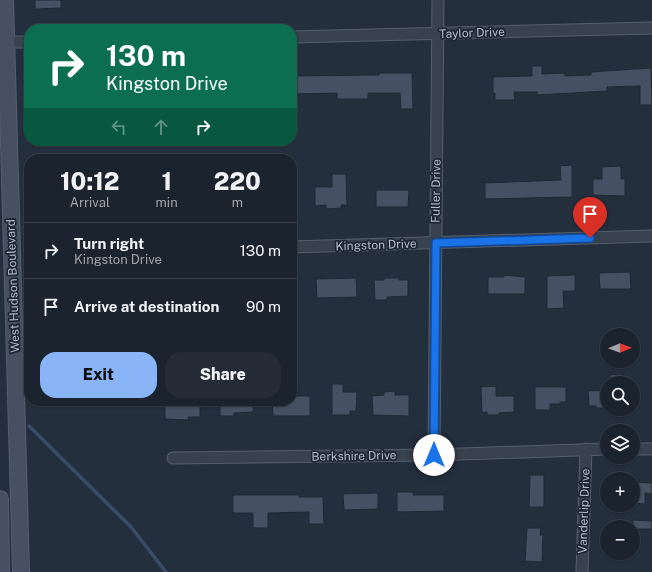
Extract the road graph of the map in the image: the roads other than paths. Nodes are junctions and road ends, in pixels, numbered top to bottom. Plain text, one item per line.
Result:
1 (5, 0) edge
2 (438, 0) edge
3 (652, 28) edge
4 (438, 34) junction
5 (297, 37) edge
6 (3, 42) edge
7 (24, 42) edge
8 (652, 236) edge
9 (436, 243) junction
10 (297, 248) edge
11 (586, 449) junction
12 (600, 449) edge
13 (640, 449) edge
14 (652, 449) edge
15 (434, 455) junction
16 (173, 458) dead end
17 (0, 499) edge
18 (1, 572) edge
19 (21, 572) edge
20 (582, 572) edge

1 - 6 main road, West Hudson Boulevard
2 - 4 street, Fuller Drive
3 - 4 street, Taylor Drive
4 - 5 street, Taylor Drive
4 - 9 street, Fuller Drive
6 - 7 street
6 - 19 main road, West Hudson Boulevard
8 - 9 street, Kingston Drive
9 - 10 street, Kingston Drive
9 - 15 street, Fuller Drive
11 - 12 street, Berkshire Drive
11 - 15 street, Berkshire Drive
11 - 20 street, Vanderlip Drive
13 - 14 street
15 - 16 street, Berkshire Drive
17 - 18 main road

